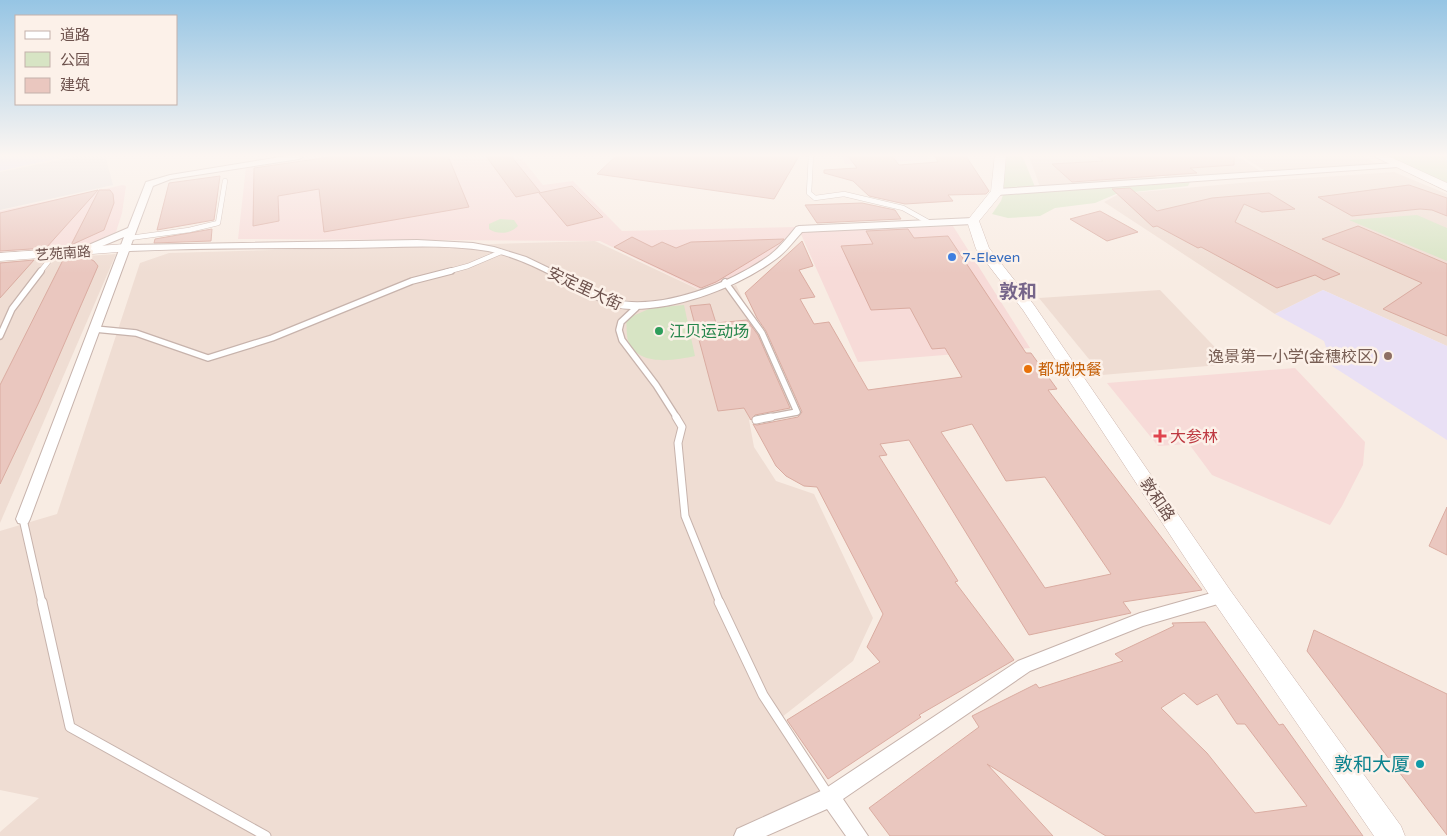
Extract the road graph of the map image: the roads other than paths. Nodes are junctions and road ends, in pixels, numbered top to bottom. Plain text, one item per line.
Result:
1 (146, 194) edge
2 (223, 194) edge
3 (810, 194) edge
4 (844, 194) edge
5 (844, 194) edge
6 (995, 194) edge
7 (973, 221) junction
8 (930, 223) junction
9 (130, 238) junction
10 (80, 252) junction
11 (501, 252) junction
12 (0, 257) edge
13 (48, 262) dead end
14 (725, 282) junction
15 (636, 308) junction
16 (95, 329) junction
17 (0, 336) edge
18 (756, 420) dead end
19 (23, 519) joint
20 (1222, 596) junction
21 (830, 797) junction
22 (266, 836) edge
23 (744, 836) edge
24 (858, 836) edge
25 (1391, 836) edge

1 - 9 street
2 - 9 lane
3 - 5 lane
4 - 8 lane
6 - 7 street
7 - 8 street
7 - 20 street, 敦和路
8 - 14 street, 安定里大街
9 - 10 street, 艺苑南路
9 - 10 street
9 - 11 street, 安定里大街
9 - 16 street
10 - 12 street, 艺苑南路
11 - 15 street, 安定里大街
11 - 16 lane
13 - 17 lane
14 - 15 street, 安定里大街
14 - 18 lane
15 - 21 lane
16 - 19 street
19 - 22 lane
20 - 21 street
20 - 25 street, 敦和路
21 - 23 street
21 - 24 street

